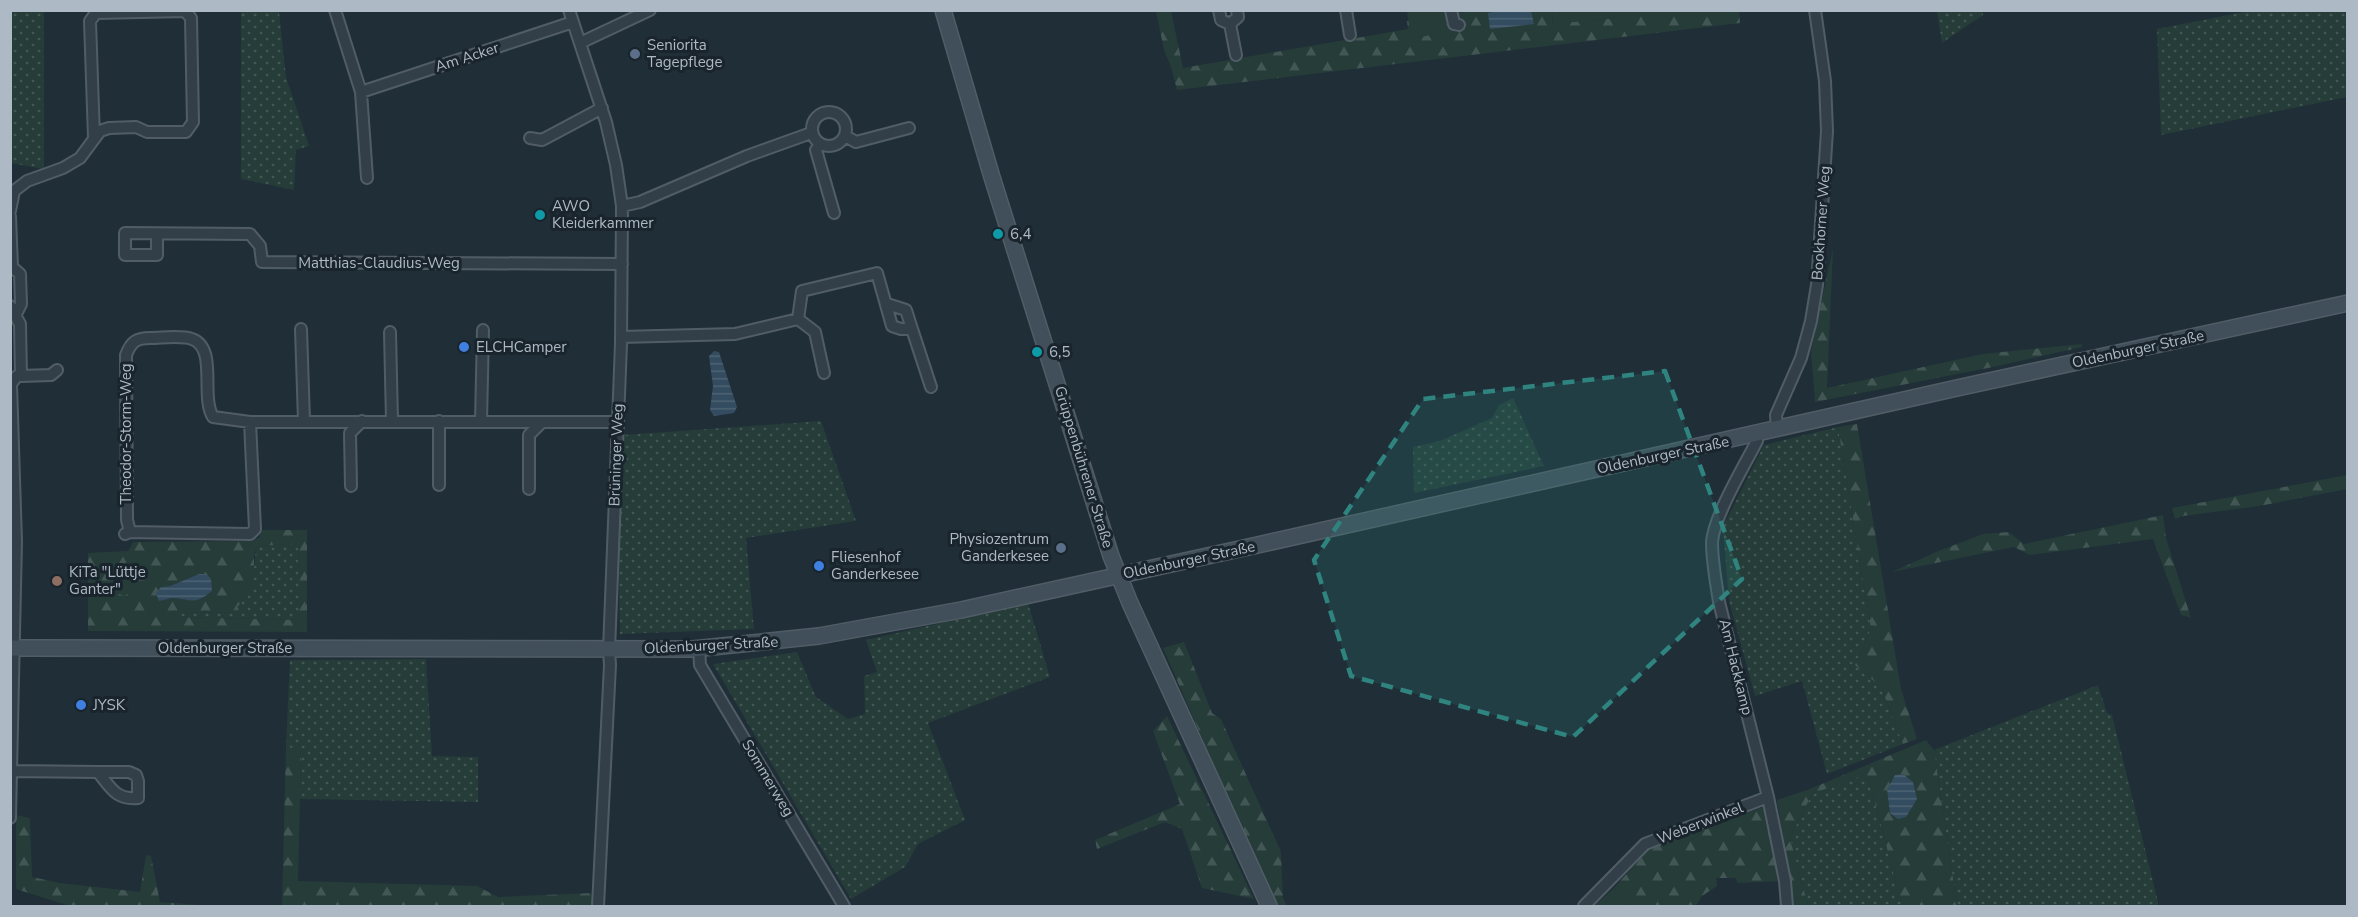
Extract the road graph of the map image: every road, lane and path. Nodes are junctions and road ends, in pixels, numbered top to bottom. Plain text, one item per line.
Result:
1 (335, 10) edge
2 (650, 10) edge
3 (943, 10) edge
4 (1219, 10) edge
5 (1237, 10) edge
6 (1346, 10) edge
7 (1451, 10) edge
8 (1815, 10) edge
9 (185, 11) edge
10 (571, 16) edge
11 (1230, 24) junction
12 (1459, 25) dead end
13 (1350, 35) dead end
14 (580, 43) junction
15 (1236, 55) dead end
16 (361, 92) junction
17 (602, 108) junction
18 (909, 128) dead end
19 (812, 133) junction
20 (844, 136) junction
21 (94, 138) junction
22 (530, 138) dead end
23 (820, 144) junction
24 (367, 178) dead end
25 (622, 206) junction
26 (10, 211) edge
27 (834, 213) dead end
28 (10, 216) edge
29 (157, 234) dead end
30 (622, 264) junction
31 (11, 268) edge
32 (2348, 303) edge
33 (887, 304) junction
34 (12, 311) edge
35 (798, 319) junction
36 (301, 329) dead end
37 (912, 329) junction
38 (483, 330) dead end
39 (390, 332) dead end
40 (621, 337) junction
41 (57, 370) dead end
42 (824, 373) dead end
43 (21, 376) junction
44 (932, 387) dead end
45 (304, 421) junction
46 (339, 421) junction
47 (362, 421) junction
48 (392, 421) junction
49 (439, 421) junction
50 (250, 422) junction
51 (481, 422) junction
52 (542, 422) junction
53 (618, 422) junction
54 (518, 423) junction
55 (1778, 430) junction
56 (350, 433) junction
57 (1756, 434) junction
58 (529, 435) junction
59 (439, 485) dead end
60 (351, 486) dead end
61 (529, 489) dead end
62 (1119, 576) junction
63 (12, 648) edge
64 (699, 648) junction
65 (609, 650) junction
66 (12, 771) edge
67 (98, 772) dead end
68 (1768, 797) junction
69 (10, 818) edge
70 (598, 906) edge
71 (844, 906) edge
72 (1269, 906) edge
73 (1584, 906) edge
74 (1786, 906) edge

1 - 16 street
2 - 14 street
3 - 62 street, Grüppenbührener Straße
4 - 11 street
5 - 11 street
6 - 13 street
7 - 12 street
8 - 55 street, Bookhorner Weg
9 - 21 street
9 - 21 street
10 - 14 street, Brüninger Weg
10 - 16 street, Am Acker
11 - 15 street
14 - 17 street, Brüninger Weg
16 - 24 street
17 - 22 street
17 - 25 street, Brüninger Weg
18 - 20 street
19 - 20 street
19 - 23 street
19 - 25 street
20 - 23 street
21 - 26 street
23 - 27 street
25 - 30 street, Brüninger Weg
28 - 31 street
29 - 30 street, Matthias-Claudius-Weg
30 - 40 street, Brüninger Weg
31 - 34 street
32 - 55 street, Oldenburger Straße
33 - 35 street
33 - 37 street
33 - 37 street
34 - 43 street
35 - 40 street
35 - 42 street
36 - 45 street
37 - 44 street
38 - 51 street
39 - 48 street
40 - 53 street, Brüninger Weg
41 - 43 street
43 - 63 street
45 - 46 street, Theodor-Storm-Weg
45 - 50 street, Theodor-Storm-Weg
46 - 47 street, Theodor-Storm-Weg
46 - 56 street
47 - 48 street, Theodor-Storm-Weg
47 - 56 street
48 - 49 street, Theodor-Storm-Weg
49 - 51 street, Theodor-Storm-Weg
49 - 59 street
50 - 50 street, Theodor-Storm-Weg
51 - 54 street, Theodor-Storm-Weg
52 - 53 street, Theodor-Storm-Weg
52 - 54 street, Theodor-Storm-Weg
52 - 58 street
53 - 65 street, Brüninger Weg
54 - 58 street
55 - 57 street, Oldenburger Straße
56 - 60 street
57 - 62 street, Oldenburger Straße
57 - 68 street, Am Hackkamp
58 - 61 street
62 - 64 street, Oldenburger Straße
62 - 72 street, Grüppenbührener Straße
63 - 65 street, Oldenburger Straße
63 - 66 street
64 - 65 street, Oldenburger Straße
64 - 71 street, Sommerweg
65 - 70 street, Brüninger Weg
66 - 67 street
66 - 69 street
68 - 73 street, Weberwinkel
68 - 74 street, Am Hackkamp

